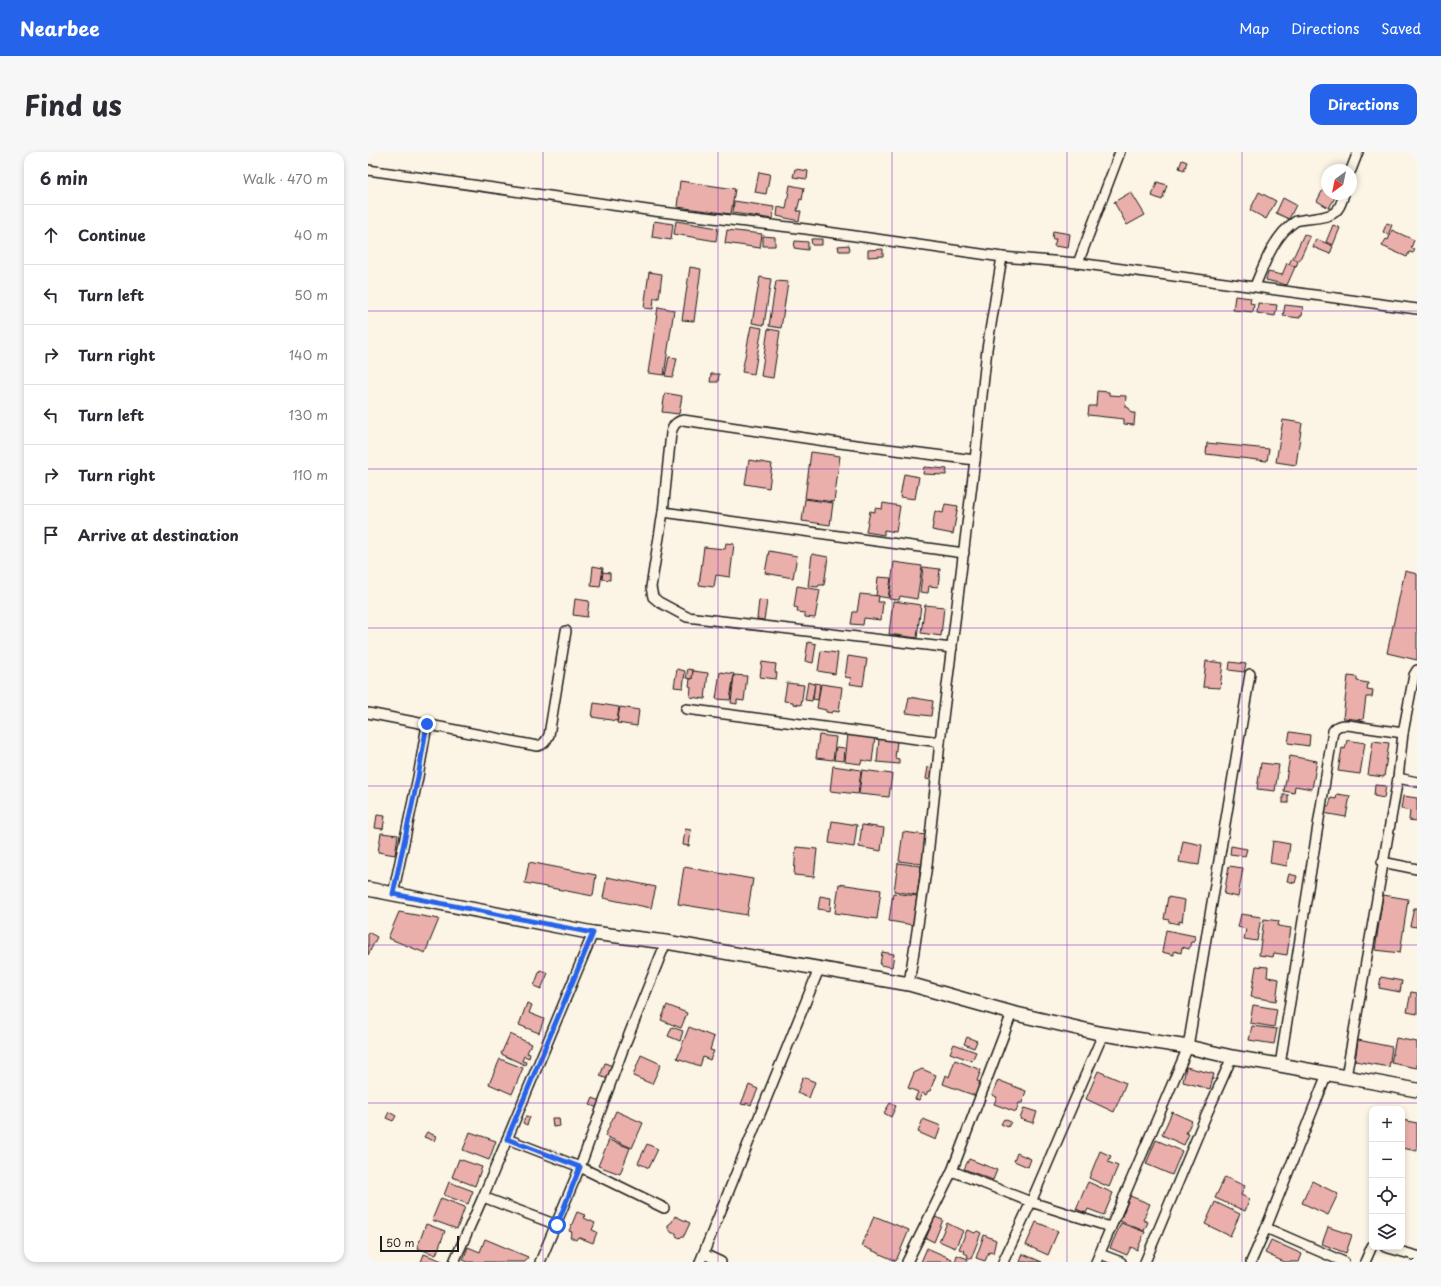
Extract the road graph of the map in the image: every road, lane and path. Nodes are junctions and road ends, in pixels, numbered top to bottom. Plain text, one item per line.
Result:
1 (1120, 152) edge
2 (1358, 152) edge
3 (1353, 164) edge
4 (368, 170) edge
5 (1342, 200) edge
6 (1002, 257) junction
7 (1078, 263) junction
8 (1255, 286) junction
9 (1417, 309) edge
10 (975, 460) junction
11 (663, 512) junction
12 (964, 553) junction
13 (566, 631) dead end
14 (952, 648) junction
15 (1417, 670) edge
16 (1250, 674) dead end
17 (686, 709) dead end
18 (1412, 709) edge
19 (368, 713) edge
20 (427, 724) junction
21 (1403, 733) junction
22 (940, 742) junction
23 (1398, 778) junction
24 (1417, 782) edge
25 (1382, 862) junction
26 (1417, 869) edge
27 (368, 889) edge
28 (393, 894) junction
29 (593, 933) junction
30 (666, 942) junction
31 (819, 969) junction
32 (909, 984) junction
33 (1012, 1013) junction
34 (1103, 1034) junction
35 (1188, 1047) junction
36 (1232, 1057) junction
37 (1280, 1065) junction
38 (1327, 1074) junction
39 (1346, 1077) junction
40 (1417, 1090) edge
41 (507, 1139) junction
42 (580, 1167) junction
43 (952, 1171) junction
44 (483, 1197) junction
45 (1031, 1202) junction
46 (664, 1208) dead end
47 (557, 1225) junction
48 (1110, 1227) junction
49 (1266, 1228) junction
50 (1370, 1250) edge
51 (1396, 1250) edge
52 (1417, 1256) edge
53 (702, 1258) edge
54 (1098, 1258) edge
55 (454, 1262) edge
56 (540, 1262) edge
57 (721, 1262) edge
58 (907, 1262) edge
59 (1002, 1262) edge
60 (1121, 1262) edge
61 (1145, 1262) edge
62 (1251, 1262) edge
63 (1344, 1262) edge
64 (1365, 1262) edge

1 - 7 street
2 - 3 street
4 - 6 street
5 - 8 street
6 - 7 street
6 - 10 street
7 - 8 street
8 - 9 street
10 - 11 street
10 - 12 street
11 - 12 street
11 - 14 street
12 - 14 street
13 - 20 street
14 - 22 street
15 - 18 street
16 - 35 street
17 - 22 street
18 - 21 street
19 - 20 street
20 - 28 street
21 - 23 street
21 - 37 street
22 - 32 street
23 - 24 street
23 - 25 street
25 - 26 street
25 - 39 street
27 - 28 street
28 - 29 street
29 - 30 street
29 - 41 street
30 - 31 street
30 - 42 street
31 - 32 street
31 - 53 street
32 - 33 street
33 - 34 street
33 - 43 street
34 - 35 street
34 - 45 street
35 - 36 street
35 - 48 street
36 - 37 street
36 - 61 street
37 - 38 street
38 - 39 street
38 - 49 street
39 - 40 street
41 - 42 street
41 - 44 street
42 - 46 street
42 - 47 street
43 - 45 street
43 - 58 street
44 - 47 street
44 - 55 street
45 - 48 street
45 - 59 street
47 - 56 street
48 - 54 street
49 - 62 street
49 - 63 street
50 - 64 street
51 - 52 street
53 - 57 street
54 - 60 street

